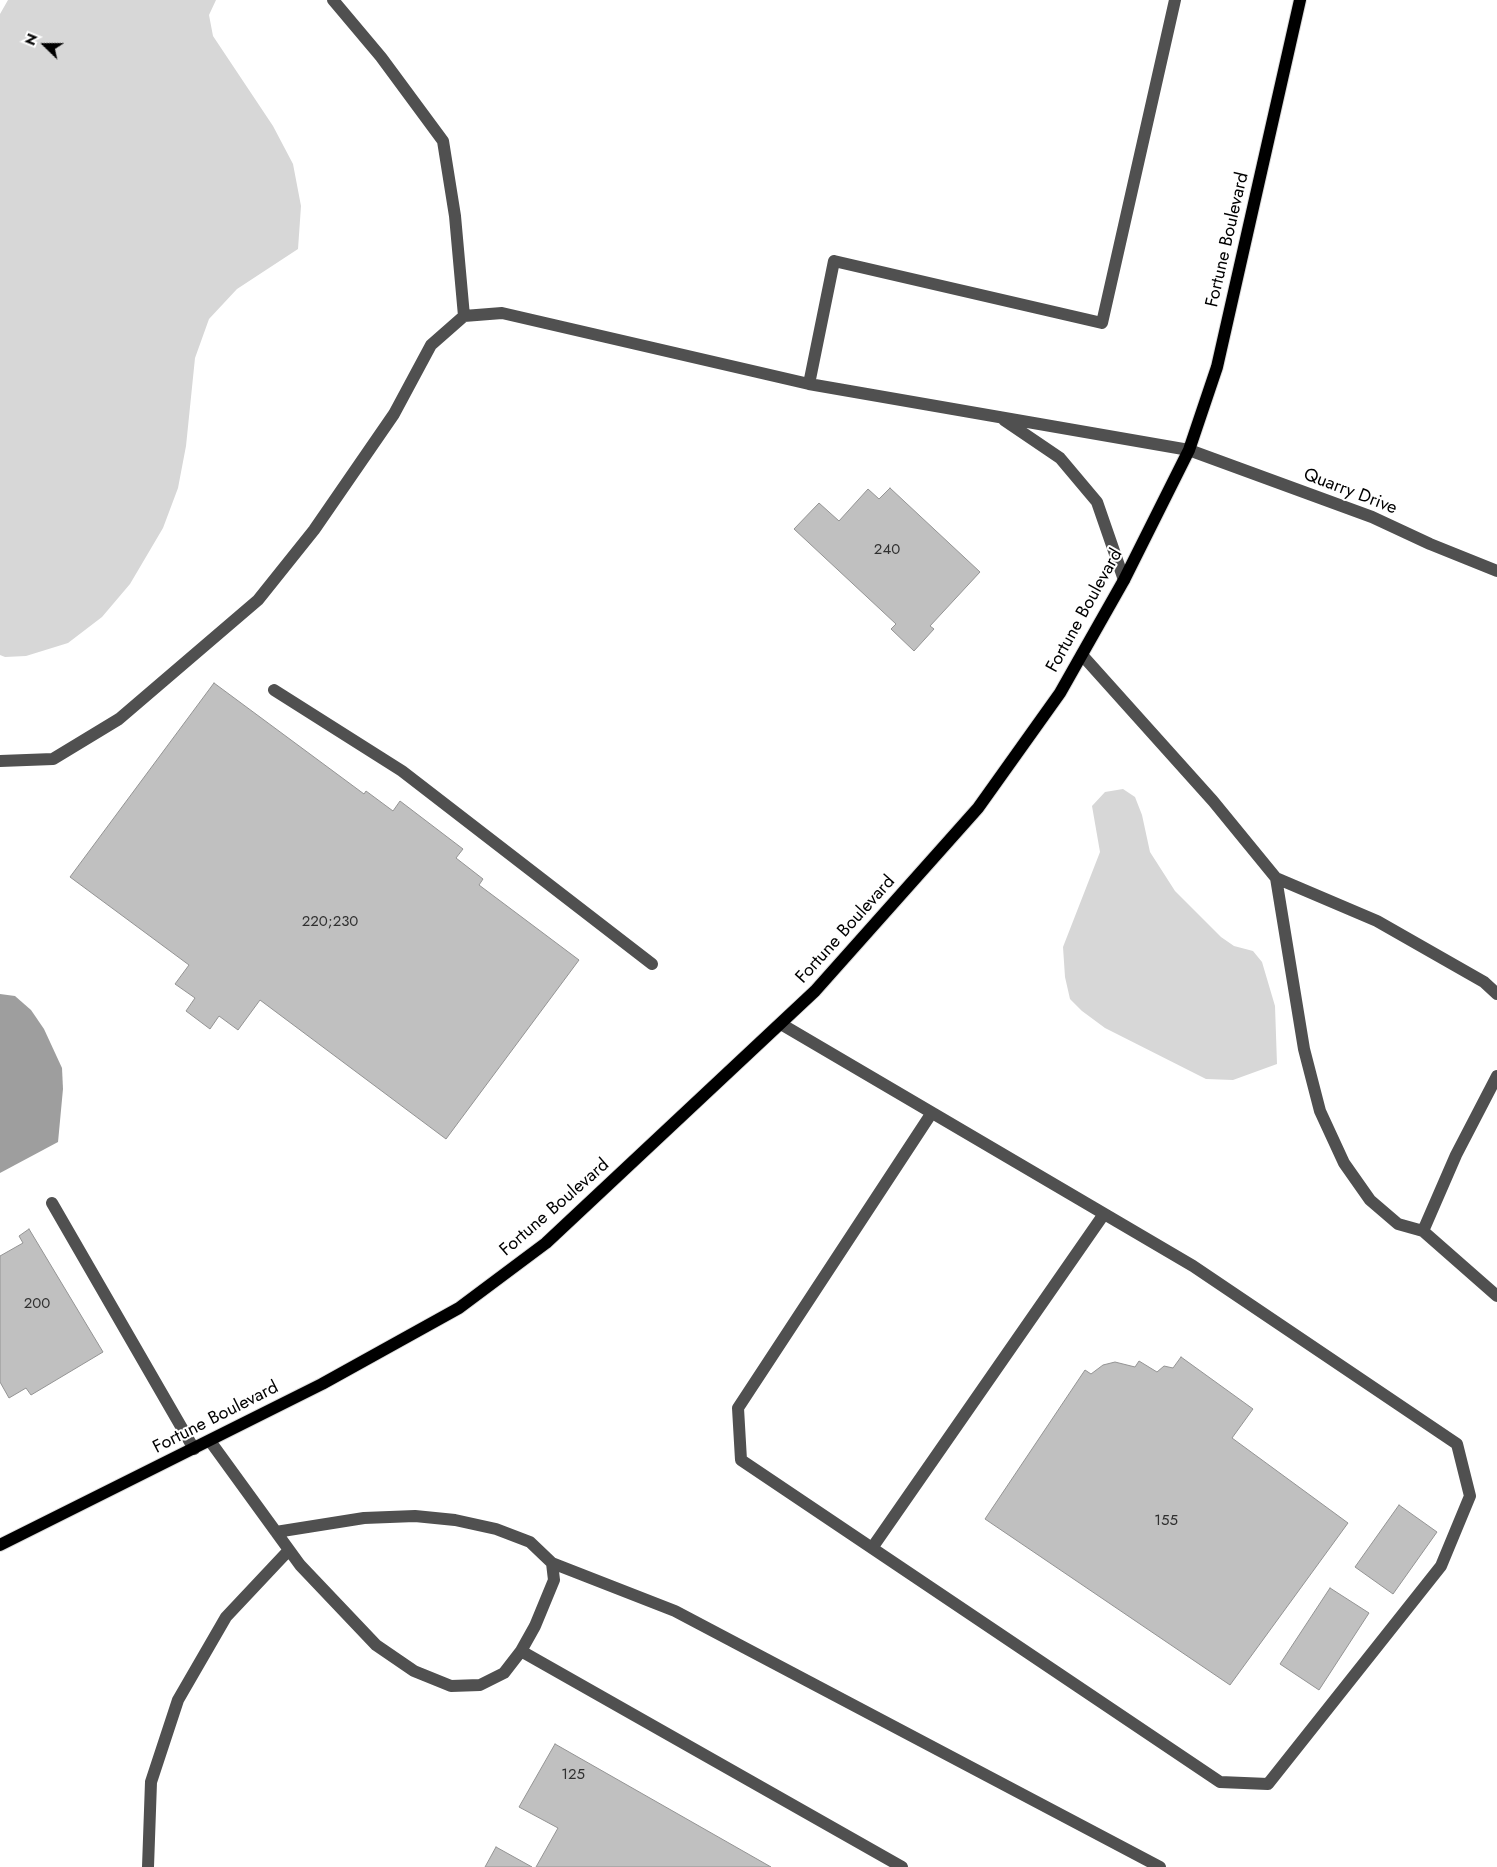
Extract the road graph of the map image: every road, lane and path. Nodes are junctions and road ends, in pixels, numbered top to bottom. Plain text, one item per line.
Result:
1 (333, 0) edge
2 (1175, 0) edge
3 (1300, 0) edge
4 (464, 316) junction
5 (809, 384) junction
6 (1000, 417) junction
7 (1189, 450) junction
8 (1497, 571) edge
9 (1124, 580) junction
10 (1082, 655) junction
11 (274, 690) dead end
12 (0, 761) edge
13 (1276, 878) junction
14 (652, 964) dead end
15 (1497, 994) edge
16 (781, 1024) junction
17 (1497, 1076) edge
18 (931, 1114) junction
19 (52, 1203) dead end
20 (1104, 1214) junction
21 (1423, 1231) junction
22 (1497, 1296) edge
23 (210, 1441) junction
24 (194, 1449) junction
25 (276, 1532) junction
26 (0, 1545) edge
27 (872, 1548) junction
28 (289, 1550) junction
29 (552, 1563) junction
30 (521, 1651) junction
31 (148, 1867) edge
32 (902, 1867) edge
33 (1160, 1867) edge

1 - 4 street
2 - 5 street
3 - 7 main road, Fortune Boulevard
4 - 5 street, Quarry Drive
4 - 12 street
5 - 6 street, Quarry Drive
6 - 7 street, Quarry Drive
6 - 9 street
7 - 8 street, Quarry Drive
7 - 9 main road, Fortune Boulevard
9 - 10 main road, Fortune Boulevard
10 - 13 street
10 - 16 main road, Fortune Boulevard
11 - 14 street
13 - 15 street
13 - 21 street
16 - 18 street
16 - 23 main road, Fortune Boulevard
17 - 21 street
18 - 20 street
18 - 27 street
19 - 24 street
20 - 27 street
20 - 27 street
21 - 22 street
23 - 24 main road, Fortune Boulevard
23 - 25 street
24 - 26 main road, Fortune Boulevard
25 - 28 street
25 - 29 street
28 - 30 street
28 - 31 street
29 - 30 street
29 - 33 street
30 - 32 street

